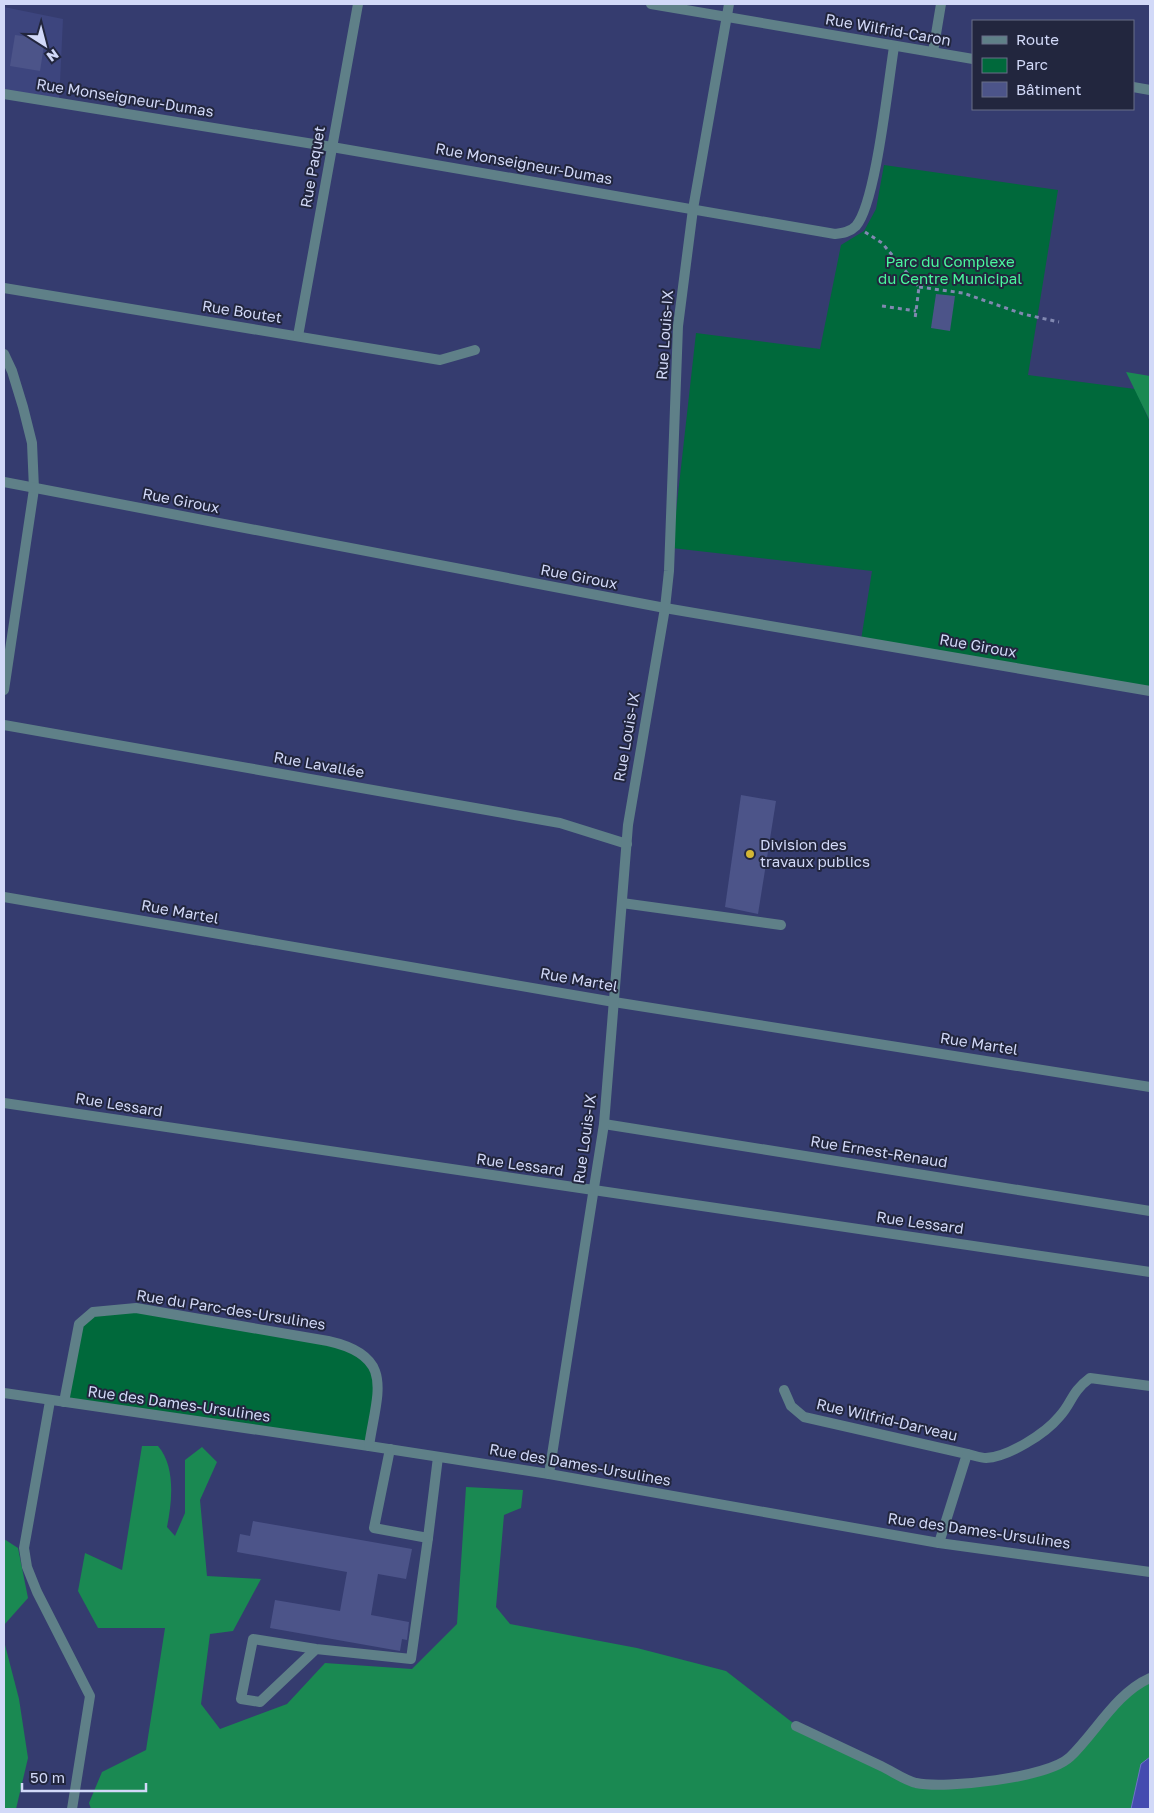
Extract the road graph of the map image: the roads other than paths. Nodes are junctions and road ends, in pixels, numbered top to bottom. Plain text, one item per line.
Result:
1 (358, 4) edge
2 (651, 4) edge
3 (729, 4) edge
4 (941, 4) edge
5 (727, 17) junction
6 (894, 47) junction
7 (933, 52) junction
8 (972, 59) edge
9 (1134, 87) edge
10 (1150, 90) edge
11 (4, 94) edge
12 (332, 147) junction
13 (693, 209) junction
14 (4, 288) edge
15 (298, 336) junction
16 (475, 350) dead end
17 (4, 354) edge
18 (4, 482) edge
19 (34, 488) junction
20 (665, 608) junction
21 (4, 690) edge
22 (1150, 691) edge
23 (4, 725) edge
24 (627, 844) junction
25 (4, 896) edge
26 (622, 903) junction
27 (781, 925) dead end
28 (614, 1002) junction
29 (1150, 1087) edge
30 (4, 1102) edge
31 (604, 1124) junction
32 (593, 1190) junction
33 (1150, 1211) edge
34 (1150, 1272) edge
35 (1150, 1386) edge
36 (784, 1390) dead end
37 (4, 1393) edge
38 (50, 1400) junction
39 (64, 1402) junction
40 (369, 1446) junction
41 (390, 1449) junction
42 (968, 1454) junction
43 (438, 1457) junction
44 (549, 1474) junction
45 (428, 1538) junction
46 (939, 1542) junction
47 (1150, 1572) edge
48 (316, 1649) junction
49 (1150, 1678) edge
50 (796, 1726) dead end
51 (72, 1809) edge

1 - 12 street, Rue Paquet
2 - 5 street, Rue Wilfrid-Caron
3 - 5 street, Rue Louis-IX
4 - 7 street
5 - 6 street, Rue Wilfrid-Caron
5 - 13 street, Rue Louis-IX
6 - 7 street, Rue Wilfrid-Caron
6 - 13 street, Rue Monseigneur-Dumas
7 - 8 street, Rue Wilfrid-Caron
9 - 10 street
11 - 12 street, Rue Monseigneur-Dumas
12 - 13 street, Rue Monseigneur-Dumas
12 - 15 street, Rue Paquet
13 - 20 street, Rue Louis-IX
14 - 15 street, Rue Boutet
15 - 16 street, Rue Boutet
17 - 19 street
18 - 19 street, Rue Giroux
19 - 20 street, Rue Giroux
19 - 21 street
20 - 22 street, Rue Giroux
20 - 24 street, Rue Louis-IX
23 - 24 street, Rue Lavallée
24 - 26 street, Rue Louis-IX
25 - 28 street, Rue Martel
26 - 27 street
26 - 28 street, Rue Louis-IX
28 - 29 street, Rue Martel
28 - 31 street, Rue Louis-IX
30 - 32 street, Rue Lessard
31 - 32 street, Rue Louis-IX
31 - 33 street, Rue Ernest-Renaud
32 - 34 street, Rue Lessard
32 - 44 street, Rue Louis-IX
35 - 42 street, Rue Wilfrid-Darveau
36 - 42 street, Rue Wilfrid-Darveau
37 - 38 street, Rue des Dames-Ursulines
38 - 39 street, Rue des Dames-Ursulines
38 - 51 street
39 - 40 street, Rue des Dames-Ursulines
39 - 40 street, Rue du Parc-des-Ursulines
40 - 41 street, Rue des Dames-Ursulines
41 - 43 street, Rue des Dames-Ursulines
41 - 45 street
42 - 46 street, Rue Wilfrid-Darveau
43 - 44 street, Rue des Dames-Ursulines
43 - 45 street
44 - 46 street, Rue des Dames-Ursulines
45 - 48 street
46 - 47 street, Rue des Dames-Ursulines
48 - 48 street
49 - 50 street

